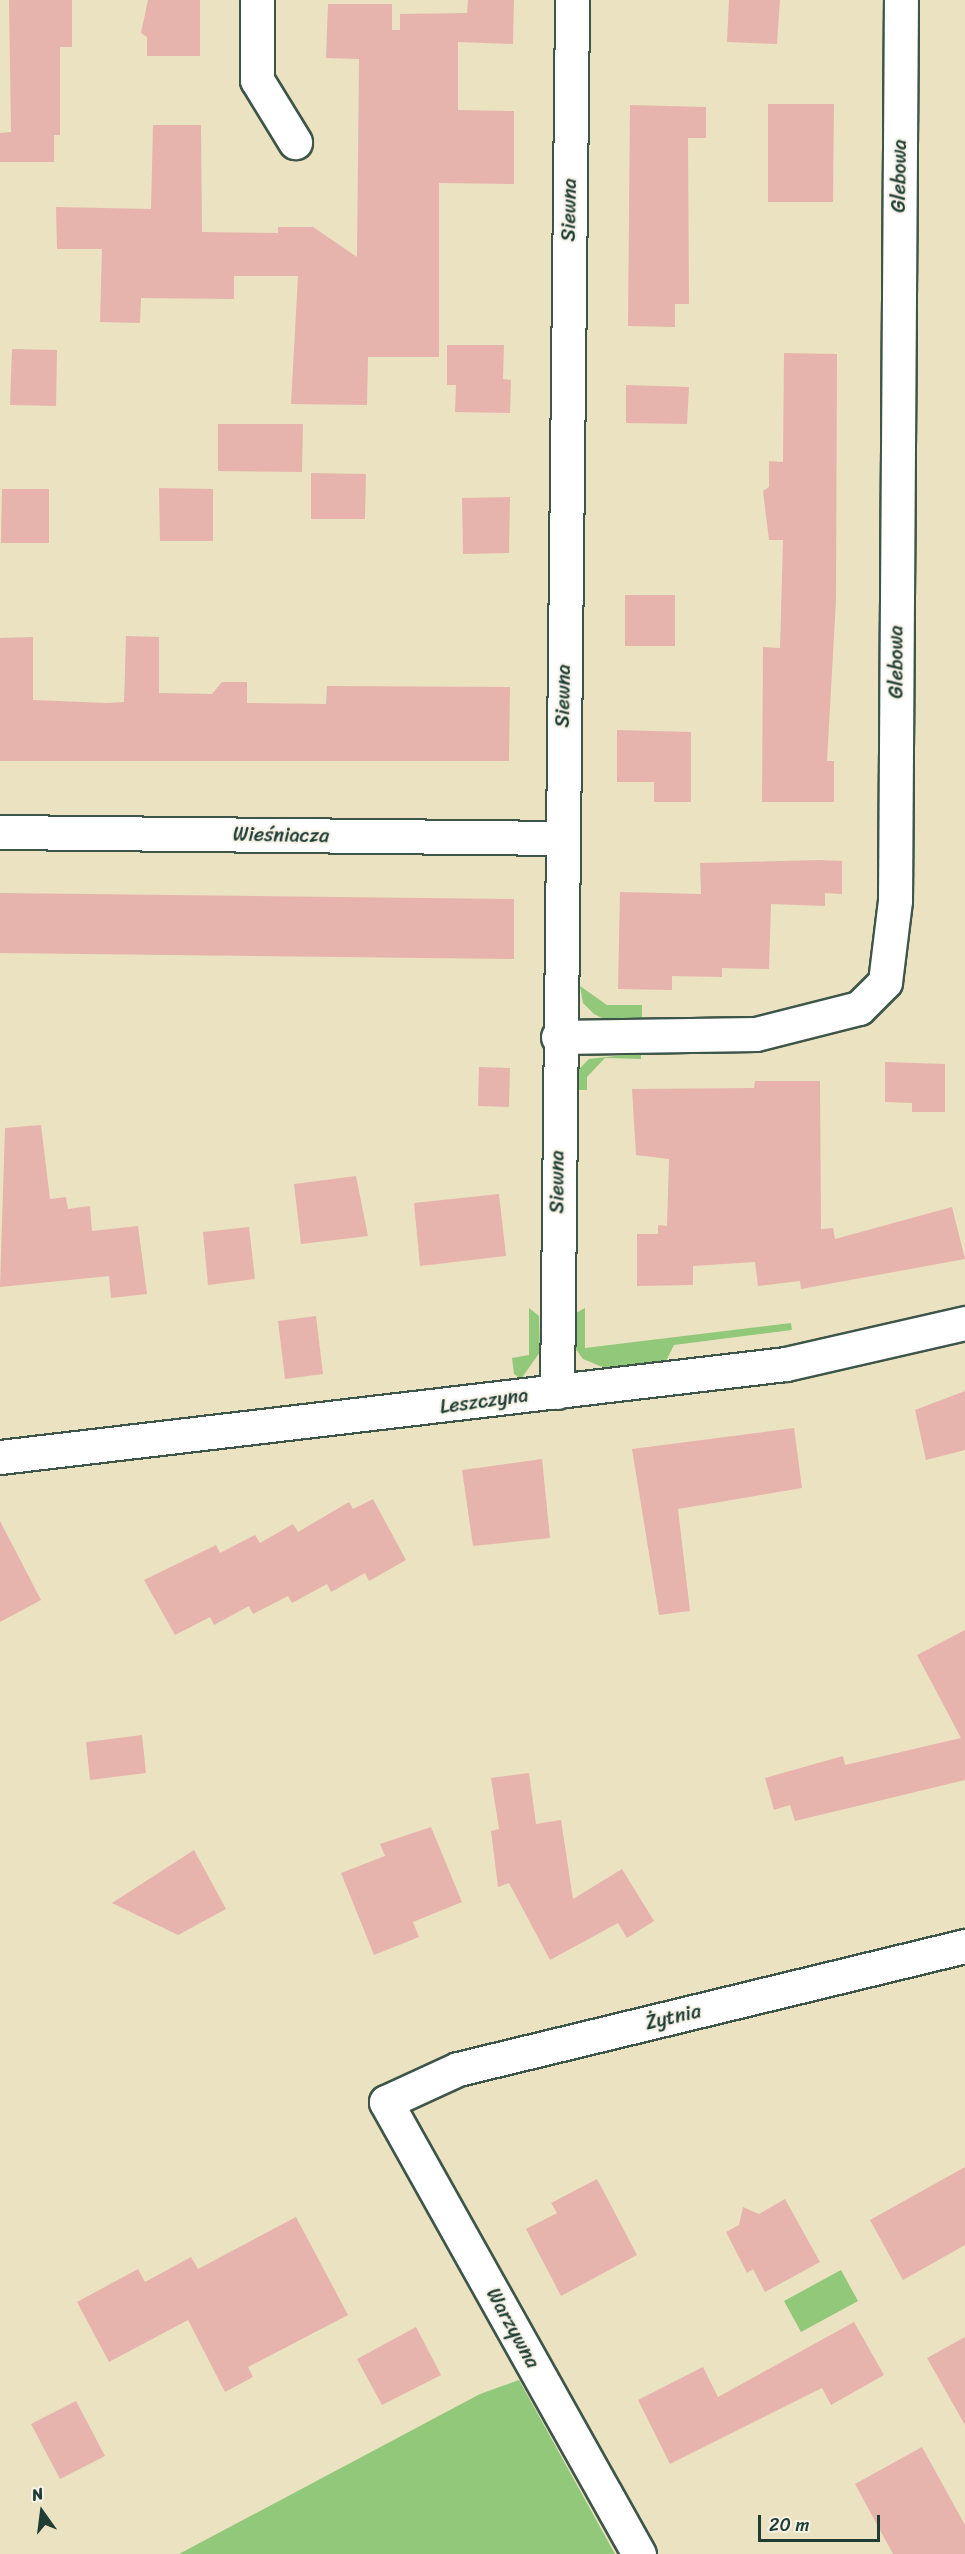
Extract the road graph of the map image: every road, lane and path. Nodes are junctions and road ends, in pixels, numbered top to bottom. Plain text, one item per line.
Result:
1 (257, 0) edge
2 (572, 0) edge
3 (901, 0) edge
4 (295, 142) dead end
5 (0, 832) edge
6 (561, 838) junction
7 (558, 1037) junction
8 (965, 1323) edge
9 (557, 1392) junction
10 (0, 1457) edge
11 (965, 1946) edge
12 (386, 2102) joint
13 (639, 2554) edge

1 - 4 street
2 - 6 street, Siewna
3 - 7 street, Glebowa
5 - 6 street, Wieśniacza
6 - 7 street, Siewna
7 - 9 street, Siewna
8 - 9 street, Leszczyna
9 - 10 street, Leszczyna
11 - 12 street, Żytnia
12 - 13 street, Warzywna

